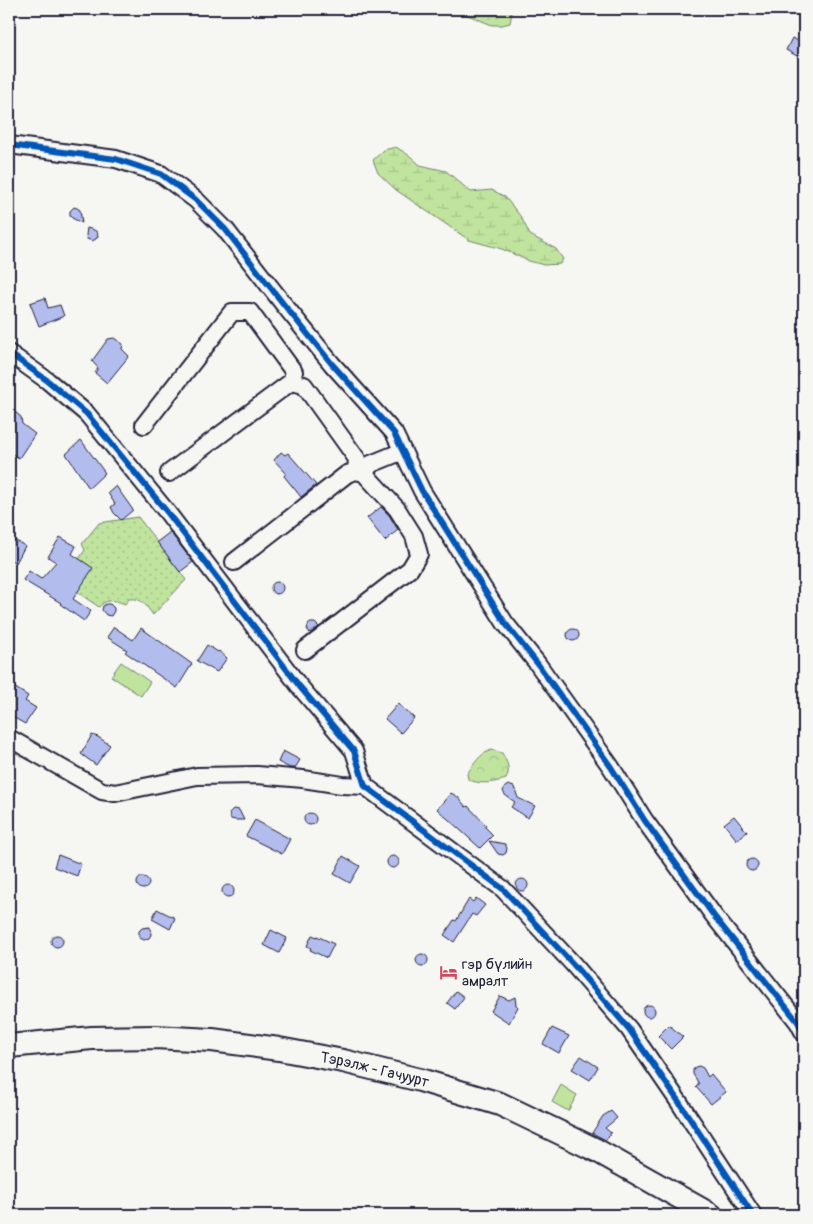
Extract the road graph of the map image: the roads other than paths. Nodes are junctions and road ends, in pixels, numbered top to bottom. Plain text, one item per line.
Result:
1 (9, 145) edge
2 (9, 353) edge
3 (291, 382) junction
4 (144, 425) dead end
5 (403, 451) junction
6 (169, 472) dead end
7 (360, 472) junction
8 (234, 562) dead end
9 (305, 650) dead end
10 (9, 738) edge
11 (365, 786) junction
12 (804, 1033) edge
13 (9, 1046) edge
14 (711, 1215) edge
15 (753, 1215) edge

1 - 5 street
2 - 11 street
3 - 4 street
3 - 6 street
3 - 7 street
5 - 7 street
5 - 12 street
7 - 8 street
7 - 9 street
10 - 11 street
11 - 15 street
13 - 14 main road, Тэрэлж - Гачуурт

